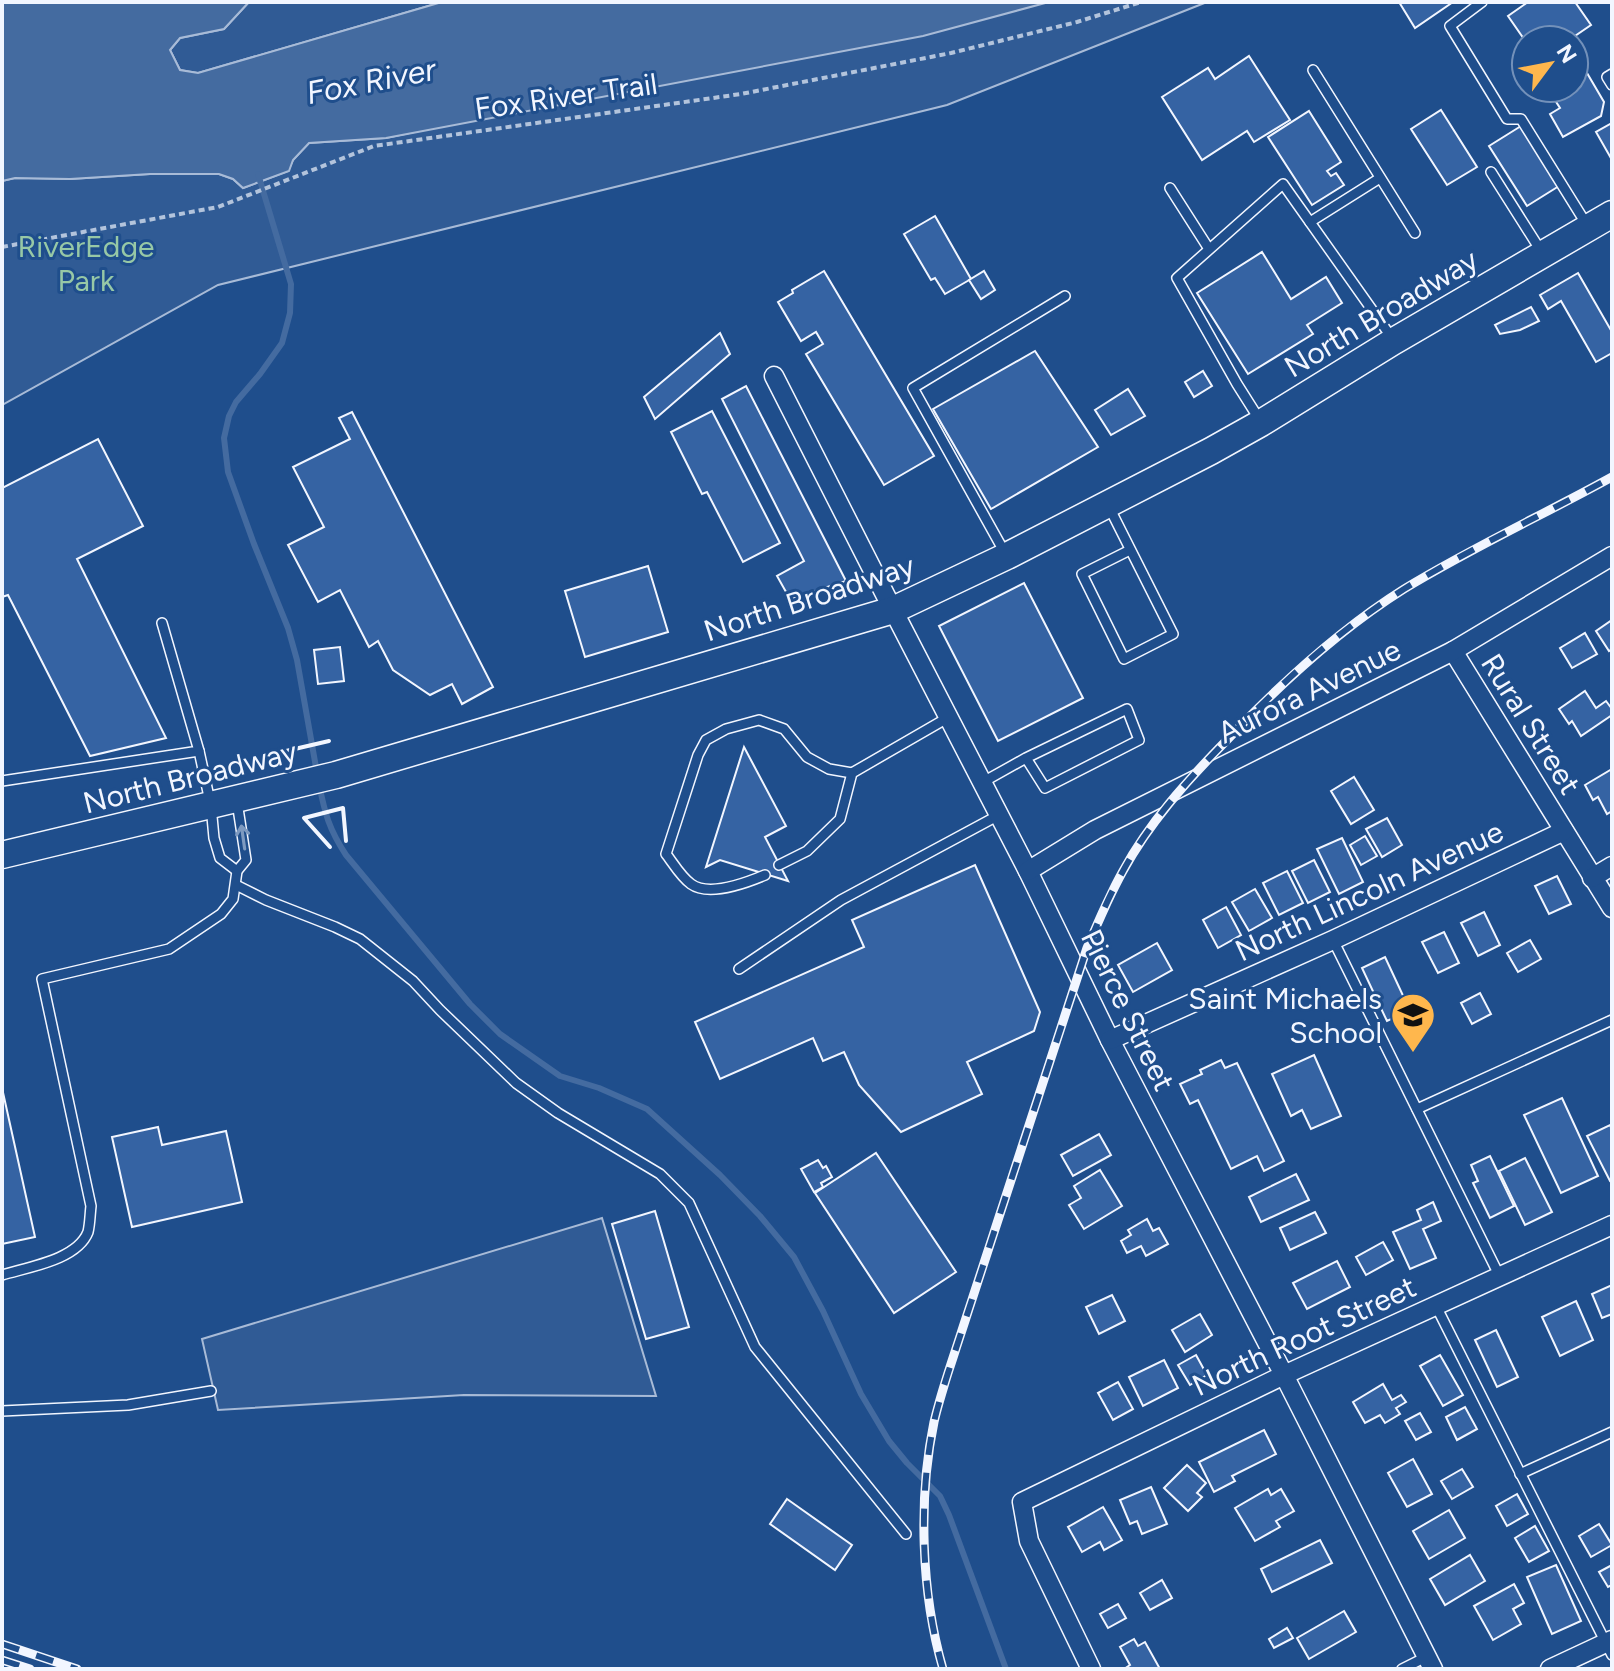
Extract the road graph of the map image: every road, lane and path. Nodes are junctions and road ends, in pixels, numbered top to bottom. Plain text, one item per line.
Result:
1 (1141, 2) edge
2 (1482, 2) edge
3 (1313, 70) dead end
4 (1612, 74) edge
5 (1612, 85) edge
6 (1491, 172) dead end
7 (1380, 178) junction
8 (1170, 188) dead end
9 (1612, 214) edge
10 (1310, 222) junction
11 (1589, 228) junction
12 (1415, 233) dead end
13 (2, 247) edge
14 (1209, 249) junction
15 (1543, 254) junction
16 (1065, 296) dead end
17 (1394, 341) junction
18 (774, 376) dead end
19 (1261, 423) junction
20 (1107, 504) junction
21 (1130, 550) junction
22 (1007, 556) junction
23 (1612, 556) edge
24 (893, 610) junction
25 (162, 623) dead end
26 (1453, 651) junction
27 (949, 717) junction
28 (199, 751) junction
29 (1026, 758) junction
30 (852, 773) junction
31 (2, 781) edge
32 (983, 782) junction
33 (223, 803) junction
34 (999, 815) junction
35 (1564, 831) junction
36 (2, 855) edge
37 (779, 865) dead end
38 (1612, 866) edge
39 (237, 871) junction
40 (1028, 871) junction
41 (765, 875) dead end
42 (1592, 878) junction
43 (236, 885) junction
44 (1612, 908) edge
45 (1333, 940) junction
46 (739, 969) dead end
47 (1612, 1020) edge
48 (1110, 1040) junction
49 (1417, 1109) junction
50 (1612, 1225) edge
51 (2, 1275) edge
52 (1500, 1277) junction
53 (1436, 1306) junction
54 (1284, 1375) junction
55 (211, 1391) dead end
56 (2, 1411) edge
57 (1612, 1432) edge
58 (1520, 1474) junction
59 (906, 1534) dead end
60 (1610, 1646) edge
61 (1430, 1663) edge
62 (1091, 1669) edge
63 (1402, 1669) edge
64 (1550, 1669) edge

1 - 13 path, Fox River Trail
2 - 11 lane
3 - 7 lane
4 - 5 lane
6 - 15 lane
7 - 10 lane
7 - 12 lane
8 - 14 lane
9 - 11 main road, North Broadway
10 - 14 lane
10 - 17 lane
11 - 15 main road, North Broadway
14 - 19 lane
15 - 17 main road, North Broadway
16 - 22 lane
17 - 19 main road, North Broadway
18 - 24 street, Pierce Street
19 - 20 main road, North Broadway
20 - 21 lane
20 - 22 main road, North Broadway
21 - 21 lane
22 - 24 main road, North Broadway
23 - 26 street, Aurora Avenue
24 - 27 street, Pierce Street
24 - 33 main road, North Broadway
25 - 28 lane
26 - 35 street, Rural Street
26 - 40 street, Aurora Avenue
27 - 30 lane
27 - 32 street, Pierce Street
28 - 31 lane
28 - 33 lane
29 - 29 lane
29 - 32 lane
30 - 37 lane
30 - 41 lane
32 - 34 street, Pierce Street
33 - 36 main road, North Broadway
39 -> 33 lane
33 - 39 lane
34 - 40 street, Pierce Street
34 - 46 lane
35 - 42 street, Rural Street
35 - 45 street, North Lincoln Avenue
38 - 42 street
39 - 43 lane
40 - 48 street, Pierce Street
42 - 44 street, Rural Street
43 - 51 lane
43 - 59 lane
45 - 48 street, North Lincoln Avenue
45 - 49 lane
47 - 49 lane
48 - 54 street, Pierce Street
49 - 52 lane
50 - 52 street, North Root Street
52 - 53 street, North Root Street
53 - 54 street, North Root Street
53 - 58 lane
54 - 61 street, Pierce Street
54 - 62 street, North Root Street
55 - 56 lane
57 - 58 lane
58 - 60 lane
60 - 64 street
61 - 63 lane

